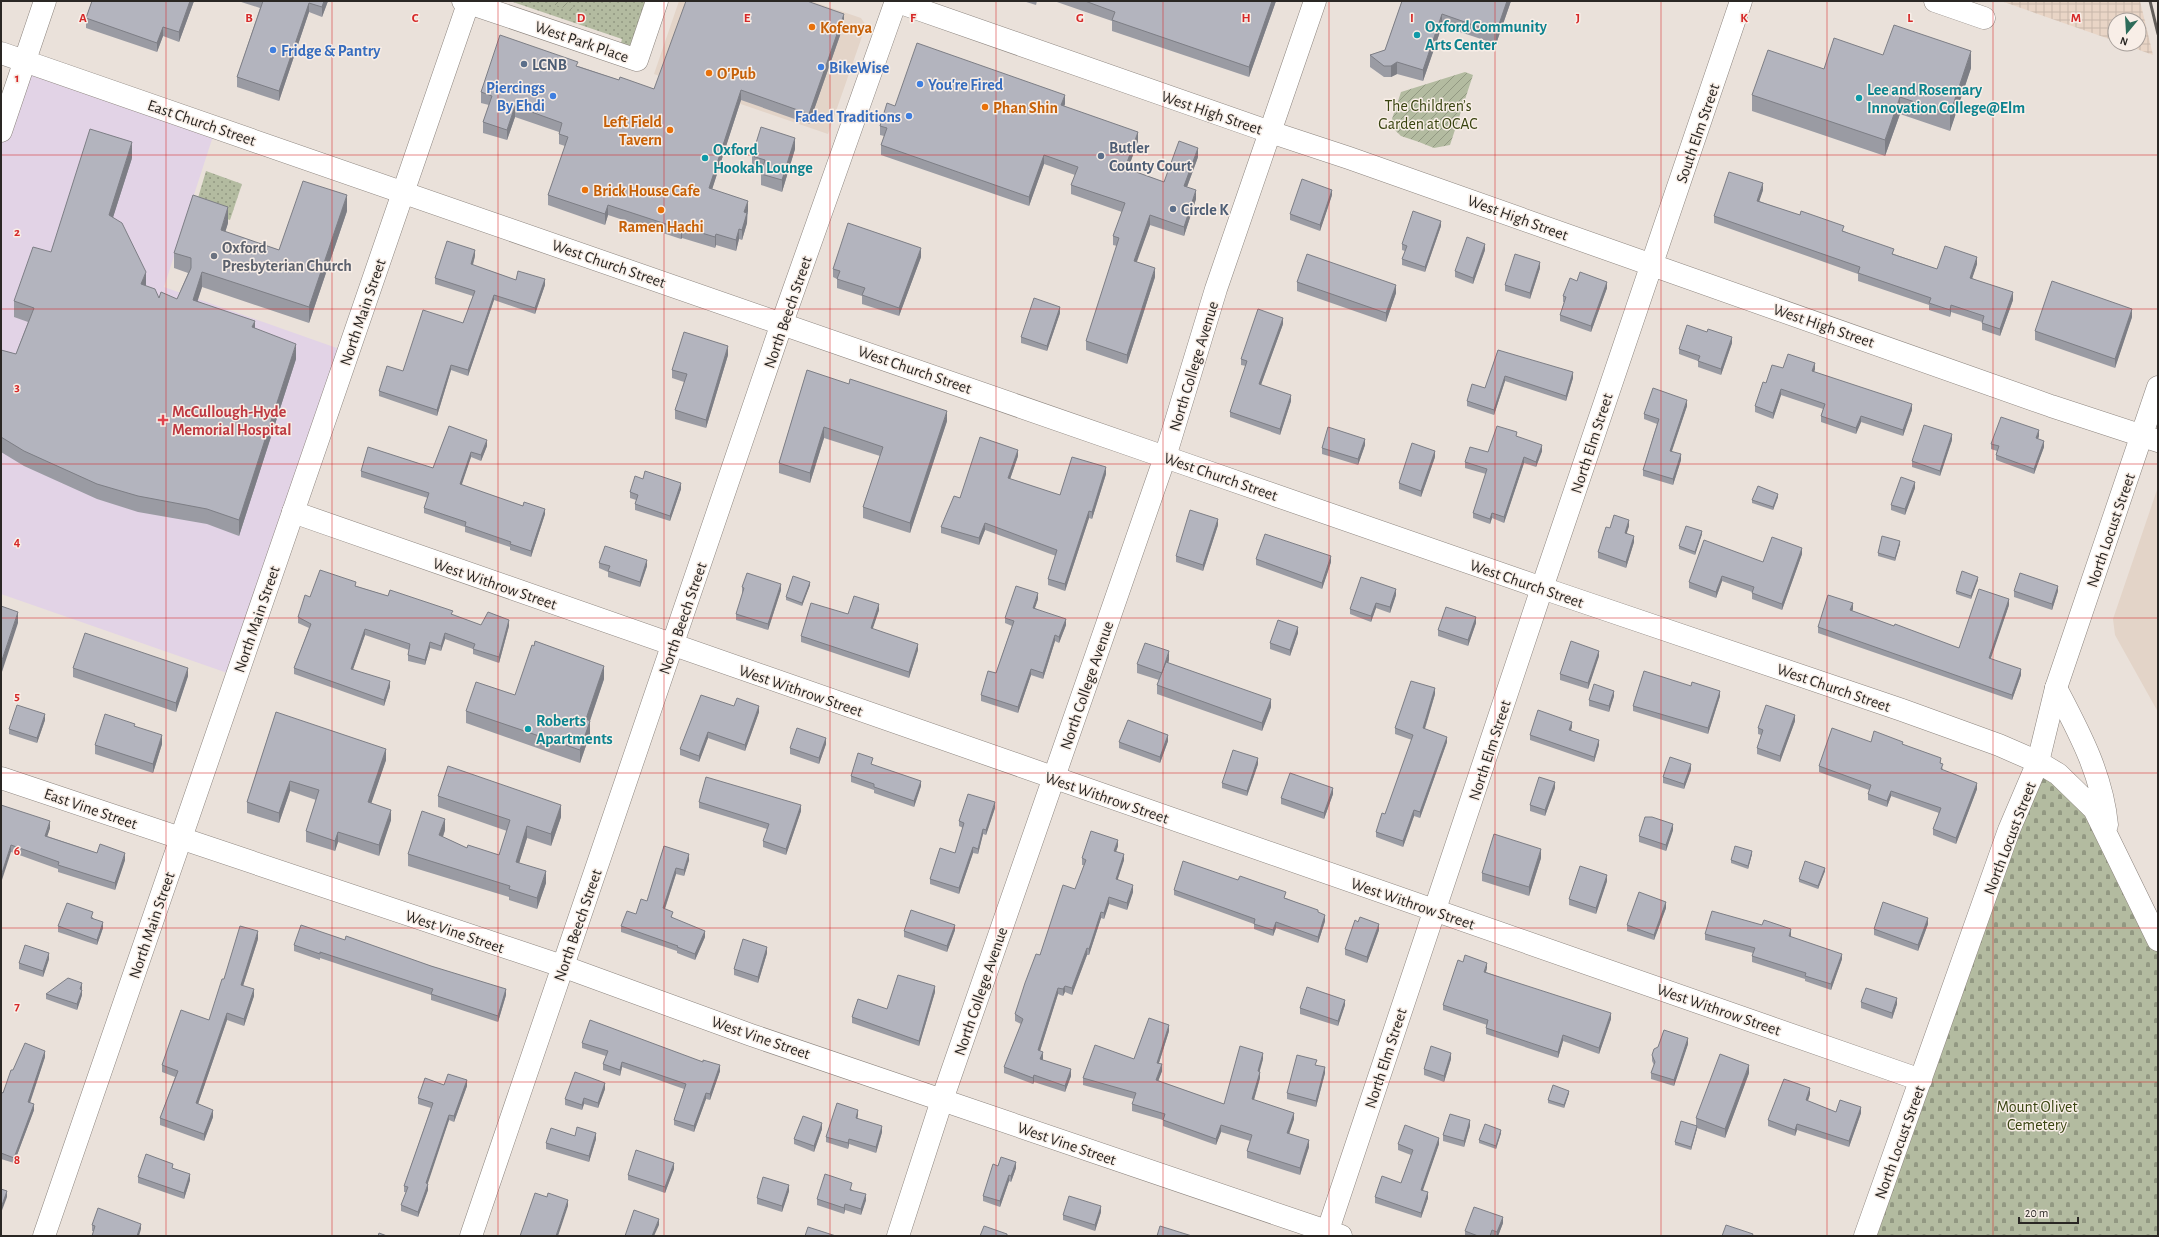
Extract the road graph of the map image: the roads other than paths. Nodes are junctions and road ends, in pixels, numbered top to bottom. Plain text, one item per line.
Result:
1 (45, 1) edge
2 (657, 1) edge
3 (895, 1) edge
4 (1315, 1) edge
5 (1741, 1) edge
6 (1935, 1) edge
7 (467, 2) edge
8 (1984, 18) dead end
9 (1, 53) edge
10 (25, 62) junction
11 (1, 131) edge
12 (1270, 132) junction
13 (403, 191) junction
14 (1652, 265) junction
15 (782, 323) junction
16 (2158, 387) edge
17 (2149, 439) edge
18 (1165, 457) junction
19 (293, 512) junction
20 (1542, 588) junction
21 (672, 645) junction
22 (2056, 688) junction
23 (2038, 762) junction
24 (1, 778) edge
25 (1055, 779) junction
26 (2108, 834) junction
27 (181, 838) junction
28 (1434, 911) junction
29 (2158, 940) edge
30 (562, 966) junction
31 (1921, 1080) junction
32 (942, 1100) junction
33 (1331, 1234) edge
34 (44, 1236) edge
35 (471, 1236) edge
36 (898, 1236) edge
37 (1865, 1236) edge

1 - 10 main road
2 - 7 main road, West Park Place
3 - 12 main road, West High Street
3 - 15 main road, North Beech Street
4 - 12 main road, North College Avenue
5 - 14 main road, South Elm Street
6 - 8 main road
7 - 13 main road, North Main Street
9 - 10 main road, East Church Street
10 - 11 main road
10 - 13 main road, East Church Street
12 - 14 main road, West High Street
12 - 18 main road, North College Avenue
13 - 15 main road, West Church Street
13 - 19 main road, North Main Street
14 - 17 main road, West High Street
14 - 20 main road, North Elm Street
15 - 18 main road, West Church Street
15 - 21 main road, North Beech Street
16 - 17 main road, North Locust Street
17 - 22 main road, North Locust Street
18 - 20 main road, West Church Street
18 - 25 main road, North College Avenue
19 - 21 main road, West Withrow Street
19 - 27 main road, North Main Street
20 - 23 main road, West Church Street
20 - 28 main road, North Elm Street
21 - 25 main road, West Withrow Street
21 - 30 main road, North Beech Street
22 - 23 main road, North Locust Street
22 - 26 main road
23 - 26 main road, West Church Street
23 - 31 main road, North Locust Street
24 - 27 main road, East Vine Street
25 - 28 main road, West Withrow Street
25 - 32 main road, North College Avenue
26 - 29 main road
27 - 30 main road, West Vine Street
27 - 34 main road, North Main Street
28 - 31 main road, West Withrow Street
28 - 33 main road, North Elm Street
30 - 32 main road, West Vine Street
30 - 35 main road, North Beech Street
31 - 37 main road, North Locust Street
32 - 33 main road, West Vine Street
32 - 36 main road, North College Avenue

